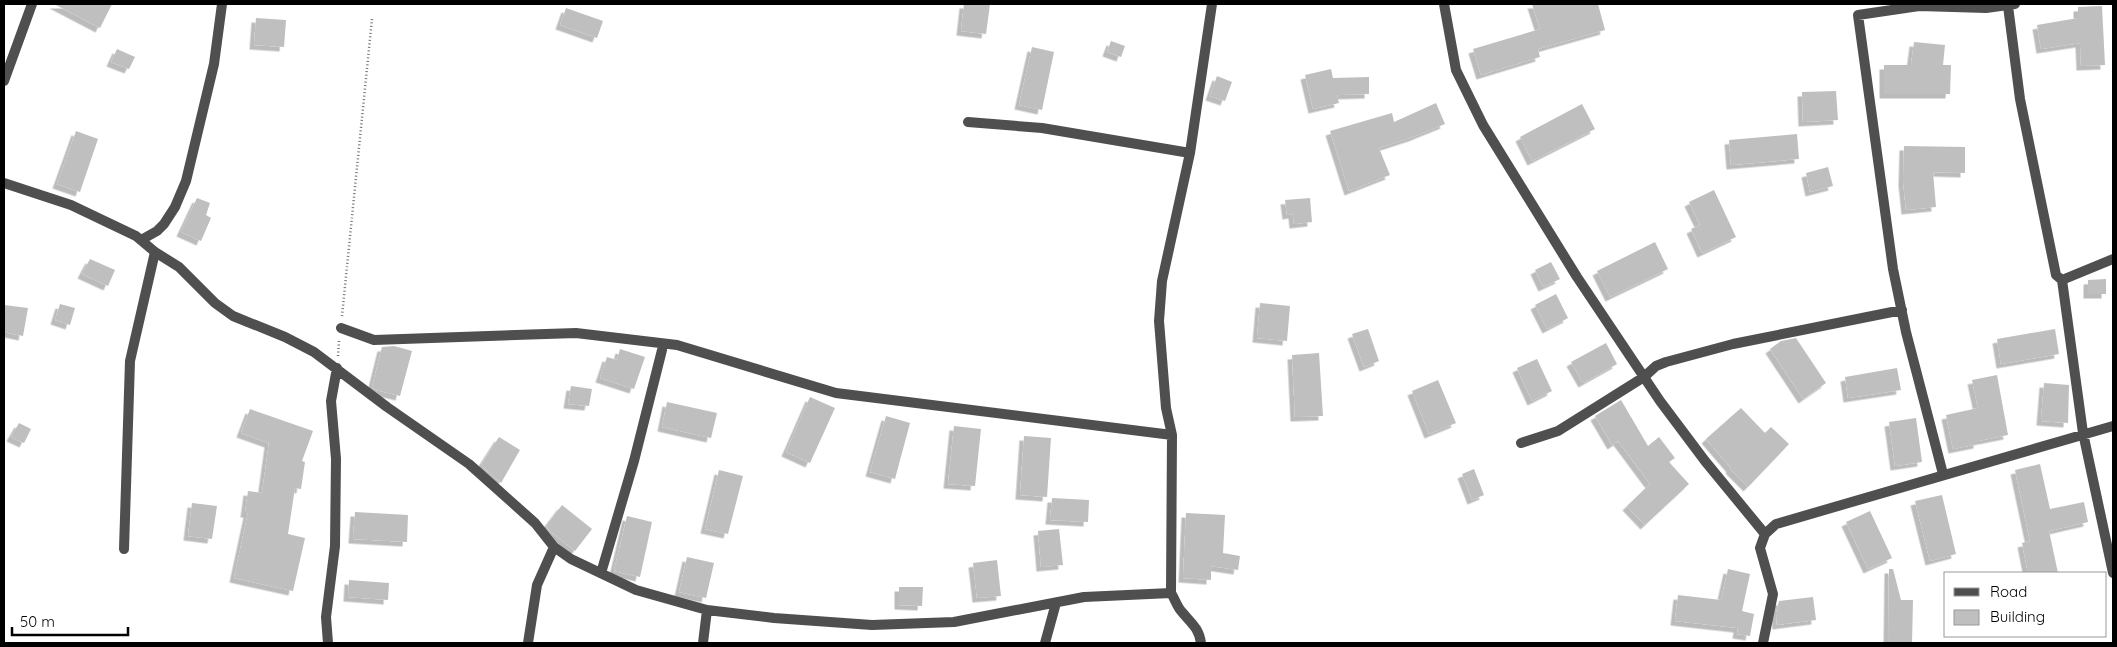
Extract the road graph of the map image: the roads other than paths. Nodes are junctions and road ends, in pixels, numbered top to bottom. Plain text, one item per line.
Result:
1 (32, 4) edge
2 (222, 4) edge
3 (1212, 4) edge
4 (1444, 4) edge
5 (2012, 5) edge
6 (4, 81) edge
7 (968, 122) dead end
8 (1190, 153) junction
9 (4, 183) edge
10 (141, 240) junction
11 (155, 252) junction
12 (2113, 259) edge
13 (2062, 280) junction
14 (1902, 310) junction
15 (341, 328) road end
16 (662, 350) dead end
17 (337, 368) junction
18 (1644, 377) junction
19 (2113, 426) edge
20 (2083, 433) junction
21 (1172, 435) junction
22 (1521, 444) dead end
23 (1943, 474) junction
24 (1765, 534) junction
25 (554, 547) junction
26 (124, 550) dead end
27 (601, 573) junction
28 (2113, 573) edge
29 (1172, 593) junction
30 (1056, 603) junction
31 (707, 610) junction
32 (328, 643) edge
33 (528, 643) edge
34 (703, 643) edge
35 (1045, 643) edge
36 (1201, 643) edge
37 (1763, 643) edge

1 - 6 street
2 - 10 street
3 - 8 street
4 - 18 street
5 - 13 street
5 - 14 street
7 - 8 street
8 - 21 street
9 - 10 street
10 - 11 street
11 - 17 street
11 - 26 street
12 - 13 street
13 - 20 street
14 - 18 street
14 - 23 street
15 - 21 street
16 - 27 street
17 - 25 street
17 - 32 street
18 - 22 street
18 - 24 street
19 - 20 street
20 - 23 street
20 - 28 street
21 - 29 street
23 - 24 street
24 - 37 street
25 - 27 street
25 - 33 street
27 - 31 street
29 - 30 street
29 - 36 street
30 - 31 street
30 - 35 street
31 - 34 street

